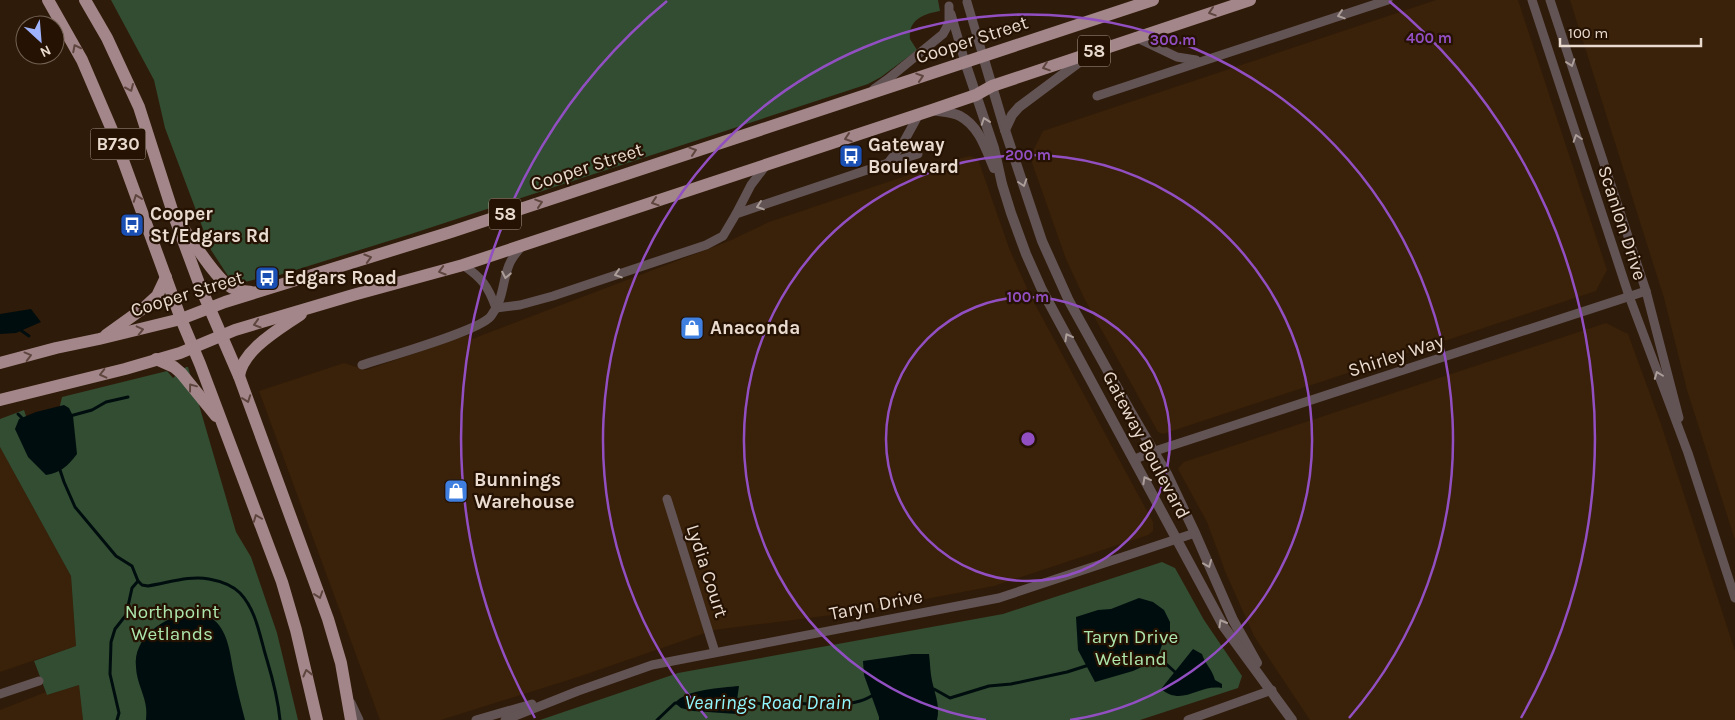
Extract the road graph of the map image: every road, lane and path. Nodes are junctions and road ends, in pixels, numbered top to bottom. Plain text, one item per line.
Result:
1 (48, 0) edge
2 (85, 0) edge
3 (1153, 0) edge
4 (1250, 0) edge
5 (1388, 0) edge
6 (1532, 0) edge
7 (1550, 0) edge
8 (967, 2) dead end
9 (1135, 37) junction
10 (1095, 51) junction
11 (983, 56) junction
12 (1204, 60) junction
13 (965, 62) junction
14 (992, 86) junction
15 (976, 94) junction
16 (862, 96) junction
17 (1097, 96) dead end
18 (926, 112) junction
19 (1005, 130) junction
20 (918, 154) dead end
21 (888, 163) junction
22 (767, 164) junction
23 (1002, 184) junction
24 (736, 214) junction
25 (174, 216) junction
26 (522, 246) junction
27 (463, 266) junction
28 (166, 277) junction
29 (1646, 291) junction
30 (254, 293) junction
31 (1629, 296) junction
32 (1069, 301) junction
33 (210, 307) junction
34 (496, 308) junction
35 (307, 309) junction
36 (1054, 311) junction
37 (181, 319) junction
38 (223, 336) junction
39 (99, 339) junction
40 (193, 348) junction
41 (156, 359) junction
42 (0, 363) edge
43 (362, 365) dead end
44 (239, 376) junction
45 (0, 400) edge
46 (222, 423) junction
47 (1155, 451) junction
48 (1688, 453) junction
49 (1135, 459) junction
50 (667, 499) dead end
51 (1195, 533) junction
52 (1177, 540) junction
53 (1735, 598) edge
54 (715, 652) junction
55 (39, 681) dead end
56 (1272, 690) junction
57 (578, 691) junction
58 (347, 693) junction
59 (0, 694) edge
60 (1202, 718) edge
61 (318, 720) edge
62 (352, 720) edge
63 (359, 720) edge
64 (476, 720) edge
65 (505, 720) edge
66 (1188, 720) edge
67 (1292, 720) edge

28 -> 1 main road, B730
2 -> 25 main road, B730
3 - 11 main road, Cooper Street / 58
4 -> 9 main road, 58
5 -> 12 street
31 -> 6 street, Scanlon Drive
7 -> 29 street, Scanlon Drive
8 - 11 street
9 - 10 main road, 58
9 - 12 street
10 -> 14 main road, 58
10 - 19 street
11 - 13 main road, Cooper Street / 58
11 - 14 street, Gateway Boulevard
12 - 17 street
13 - 15 street, Gateway Boulevard
16 -> 13 main road, Cooper Street / 58
13 - 16 street
14 - 15 main road, 58
14 - 19 street, Gateway Boulevard
15 - 18 main road, 58
23 -> 15 street, Gateway Boulevard
30 -> 16 main road, Cooper Street / 58
18 - 21 street
18 -> 22 main road, 58
18 - 23 street
19 -> 32 street, Gateway Boulevard
20 - 21 street
21 -> 24 street
22 - 24 street
22 -> 26 main road, 58
23 - 36 street, Gateway Boulevard
24 -> 34 street
25 - 30 main road
25 - 33 main road, B730
26 - 27 main road, 58
26 -> 34 street
27 - 34 street
27 -> 35 main road, 58
28 - 37 main road, B730
28 - 39 main road
29 - 31 street, Shirley Way
29 - 48 street, Scanlon Drive
30 - 33 main road, Cooper Street / 58
31 - 47 street, Shirley Way
48 -> 31 street, Scanlon Drive
32 - 36 street
32 - 47 street, Gateway Boulevard
33 - 37 main road, Cooper Street / 58
33 - 38 main road, B730
34 - 43 street
35 -> 38 main road, 58
35 - 44 main road
49 -> 36 street, Gateway Boulevard
39 -> 37 main road, Cooper Street / 58
37 - 40 main road, B730
38 - 40 main road, 58
38 - 44 main road
42 -> 39 main road, Cooper Street / 58
40 - 41 main road, 58
40 - 46 main road
41 -> 45 main road, 58
46 -> 41 main road
44 -> 58 main road
61 -> 46 main road
47 - 49 street, Shirley Way
47 - 51 street, Gateway Boulevard
48 - 53 street, Scanlon Drive
52 -> 49 street, Gateway Boulevard
50 - 54 street, Lydia Court
51 - 52 street, Taryn Drive
51 -> 56 street, Gateway Boulevard
52 - 54 street, Taryn Drive
56 -> 52 street, Gateway Boulevard
54 - 57 street, Taryn Drive
55 - 59 street
56 - 60 street
56 - 67 street, Gateway Boulevard
57 - 64 street, Taryn Drive
57 - 65 street, Taryn Drive
58 - 62 main road
58 - 63 street
60 - 66 street

